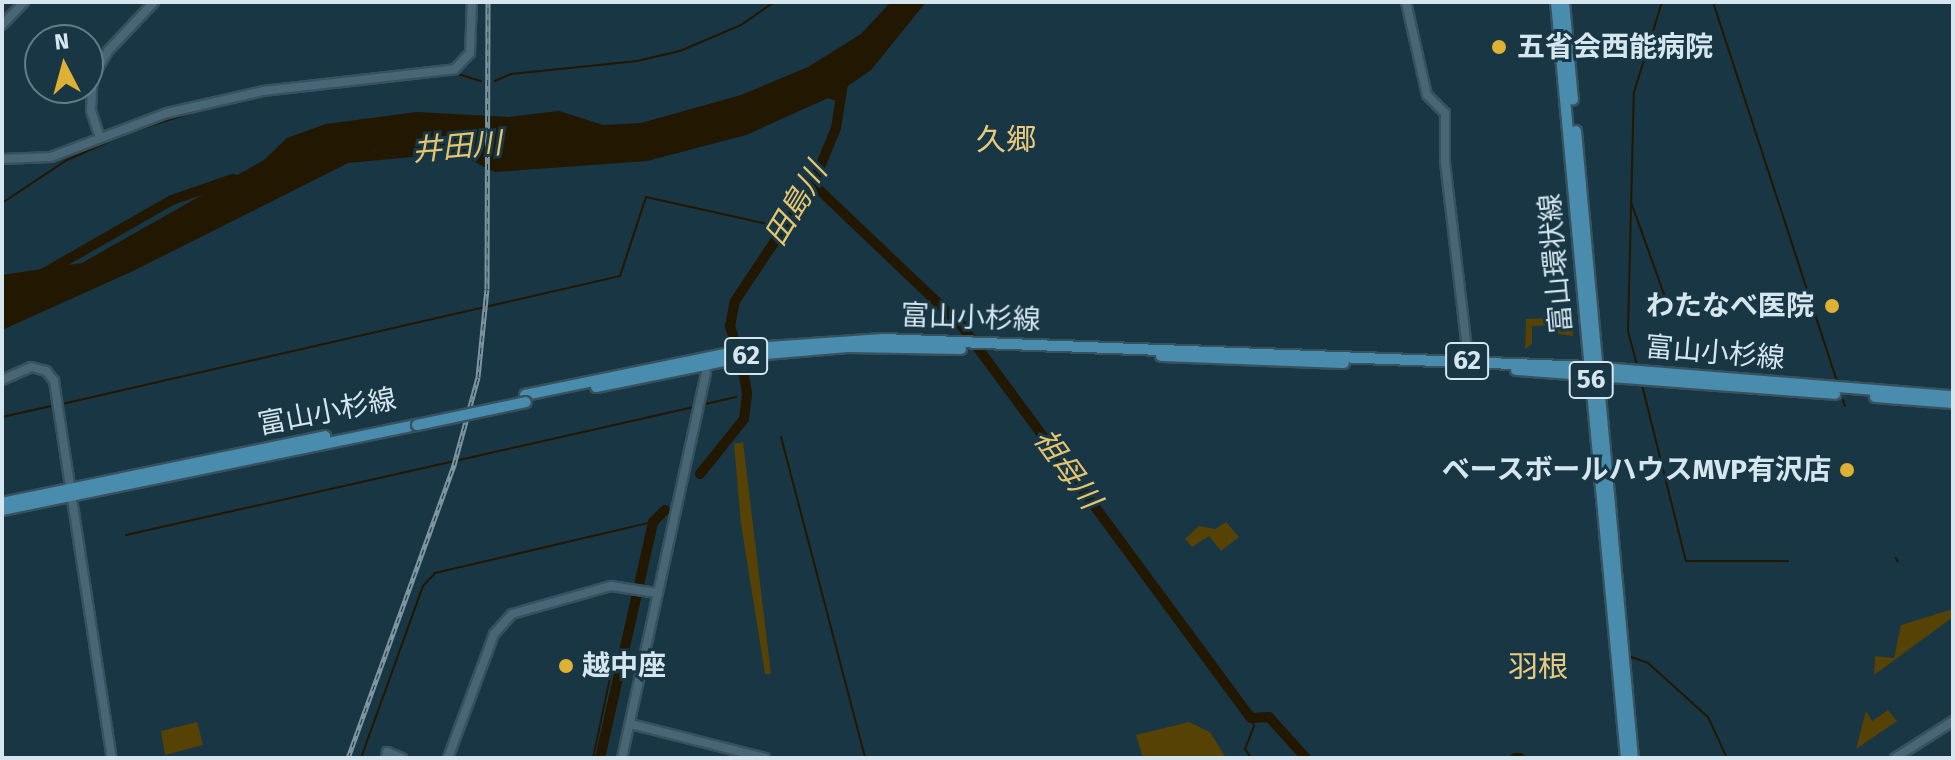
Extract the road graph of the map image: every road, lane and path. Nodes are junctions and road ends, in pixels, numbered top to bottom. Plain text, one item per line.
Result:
1 (24, 2) edge
2 (154, 2) edge
3 (472, 2) edge
4 (1406, 2) edge
5 (1556, 2) edge
6 (1564, 2) edge
7 (2, 25) edge
8 (100, 138) junction
9 (2, 159) edge
10 (703, 361) junction
11 (1468, 364) junction
12 (1595, 372) junction
13 (2, 380) edge
14 (1953, 396) edge
15 (1953, 403) edge
16 (69, 492) junction
17 (2, 503) edge
18 (2, 510) edge
19 (656, 593) junction
20 (1953, 721) edge
21 (631, 724) junction
22 (112, 758) edge
23 (386, 758) edge
24 (402, 758) edge
25 (448, 758) edge
26 (622, 758) edge
27 (765, 758) edge
28 (1626, 758) edge
29 (1633, 758) edge
30 (1895, 758) edge

1 - 7 street
2 - 8 street
3 - 8 street
4 - 11 street
5 - 12 main road, 富山環状線 / 56
6 - 12 main road, 富山環状線 / 56
8 - 9 street
10 - 11 main road, 富山小杉線 / 62
10 - 16 main road, 富山小杉線 / 62
10 - 19 street
11 - 12 main road, 富山小杉線 / 62
12 - 14 main road, 富山小杉線 / 62
12 - 15 main road, 富山小杉線 / 62
12 - 28 main road, 富山環状線 / 56
12 - 29 main road, 富山環状線 / 56
13 - 16 street
16 - 17 main road, 富山小杉線 / 62
16 - 18 main road, 富山小杉線 / 62
16 - 22 street
19 - 21 street
19 - 25 street
20 - 30 street
21 - 26 street
21 - 27 street
23 - 24 street

